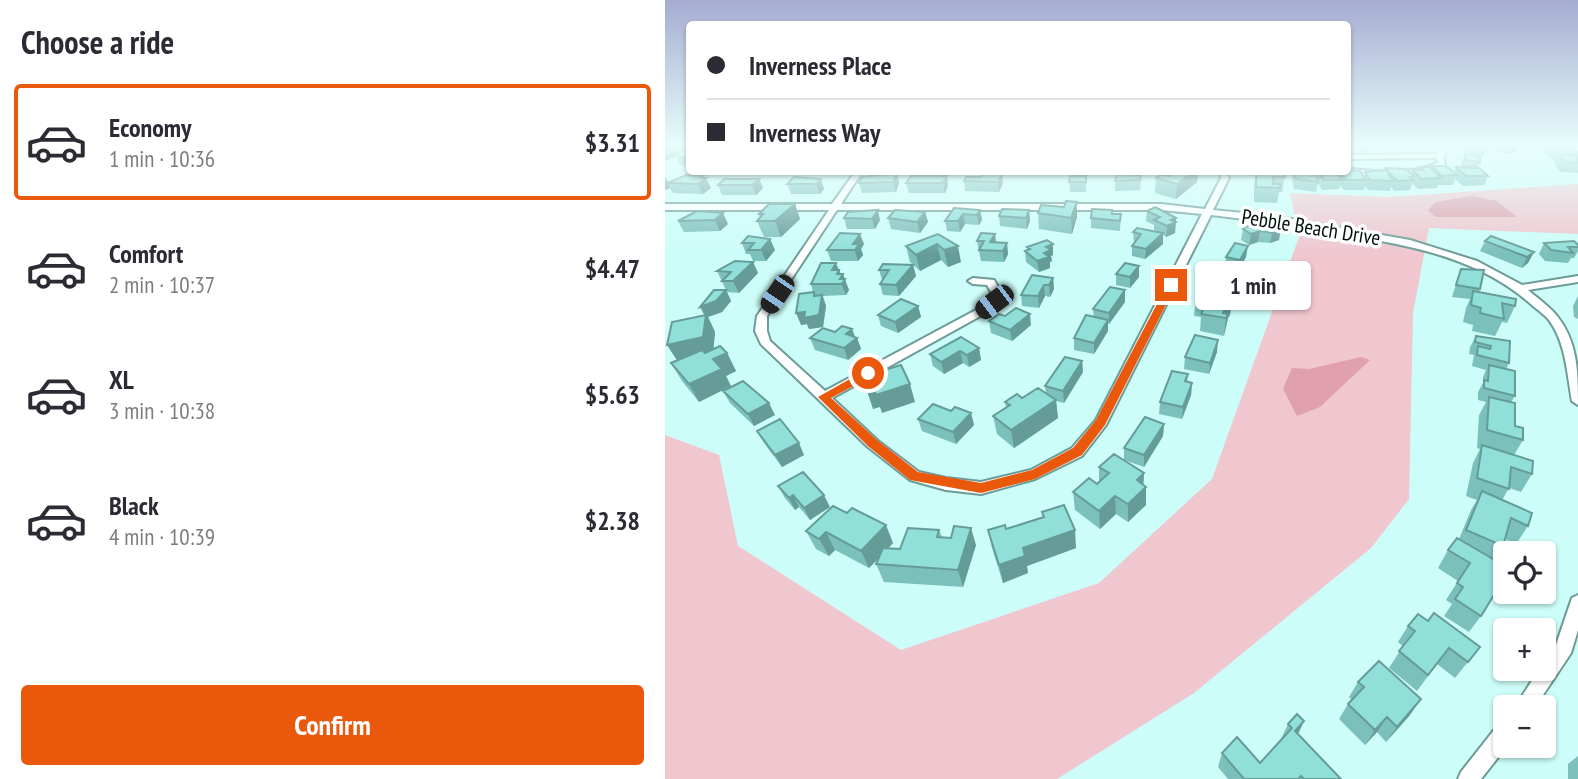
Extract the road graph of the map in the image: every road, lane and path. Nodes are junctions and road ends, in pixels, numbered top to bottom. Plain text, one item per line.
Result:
1 (851, 182) edge
2 (1223, 182) edge
3 (665, 207) edge
4 (835, 207) junction
5 (1207, 211) junction
6 (1578, 279) edge
7 (973, 281) dead end
8 (1520, 288) junction
9 (1576, 378) edge
10 (824, 397) junction
11 (1578, 401) edge
12 (1578, 603) edge
13 (1532, 695) edge
14 (1493, 747) edge
15 (1468, 779) edge

1 - 4 street
2 - 5 street
3 - 4 street, Pebble Beach Drive
4 - 5 street, Pebble Beach Drive
4 - 10 street
5 - 8 street, Pebble Beach Drive
5 - 10 street
6 - 8 street
7 - 10 street
8 - 9 street, Pebble Beach Drive
9 - 11 street, Pebble Beach Drive
12 - 13 street
14 - 15 street

